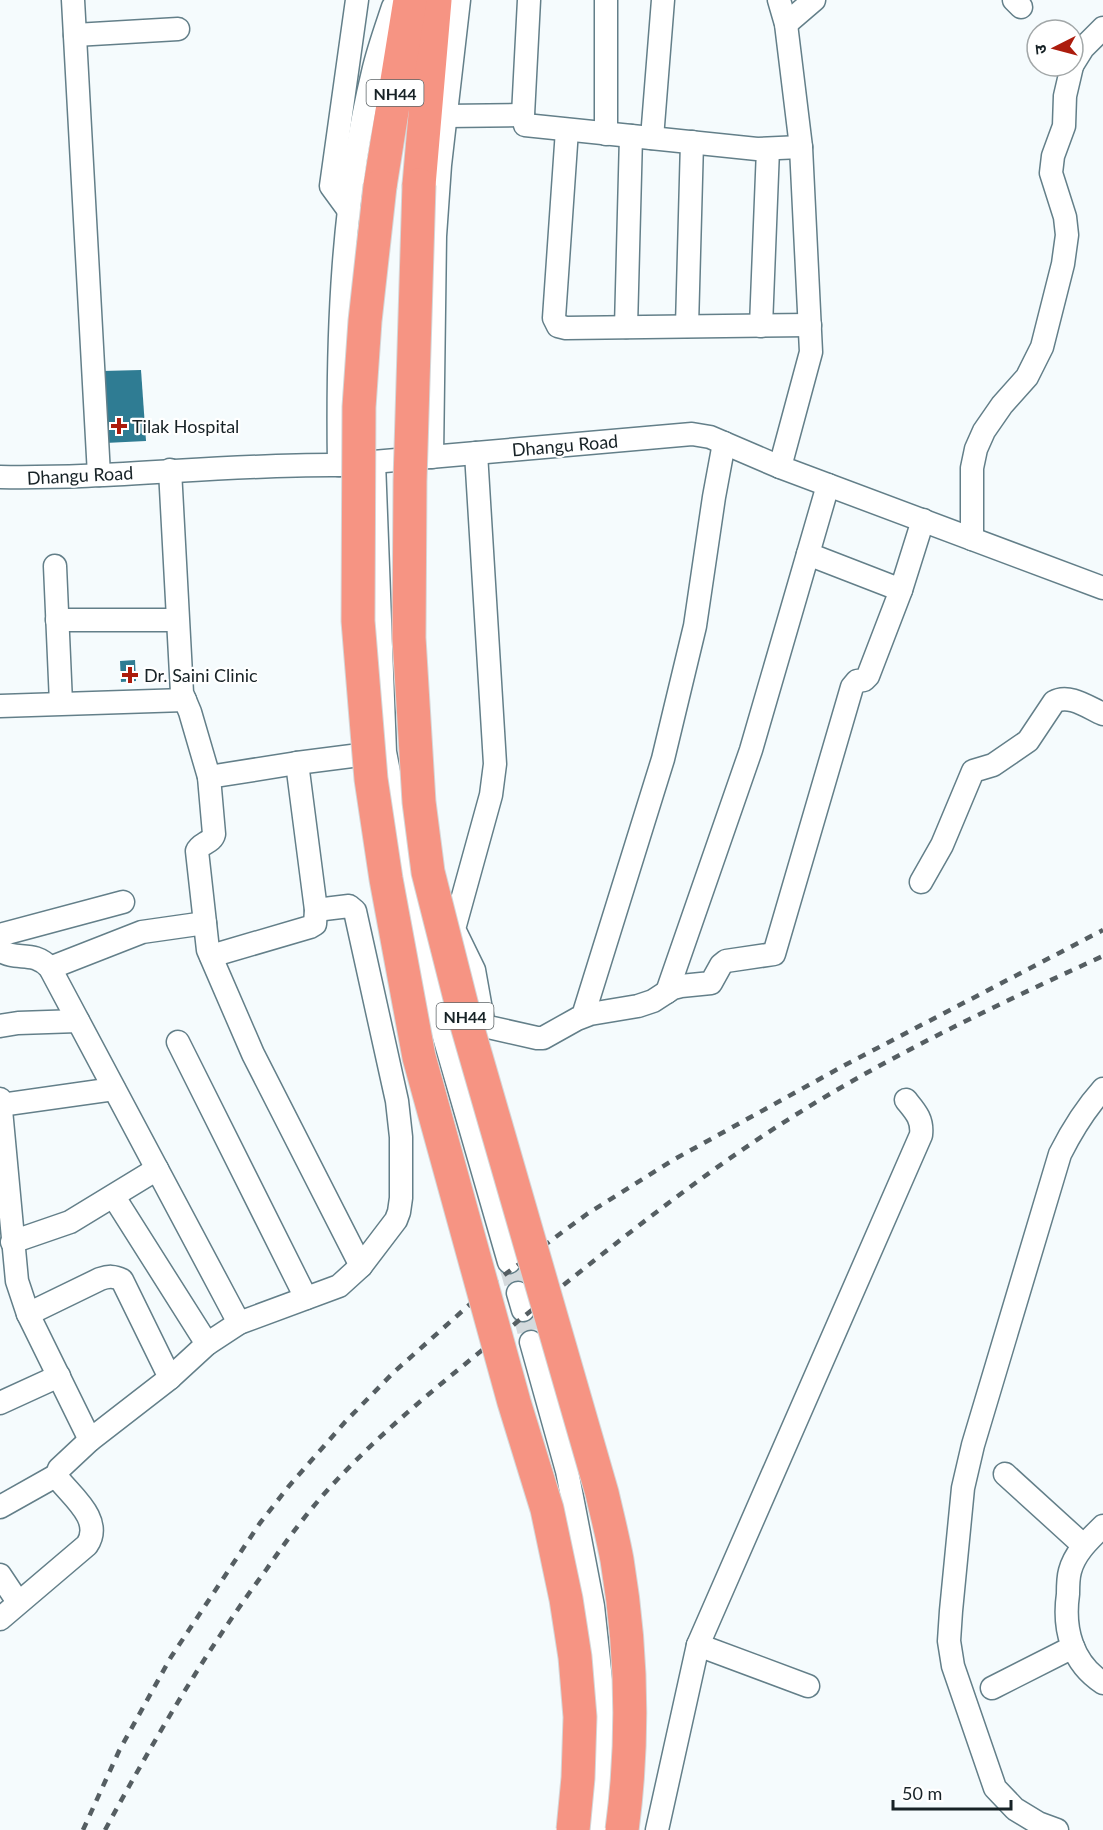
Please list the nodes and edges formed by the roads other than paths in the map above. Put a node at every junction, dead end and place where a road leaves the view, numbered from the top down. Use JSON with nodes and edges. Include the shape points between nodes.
{"nodes":[{"id":1,"x":73,"y":0,"type":"edge"},
{"id":2,"x":357,"y":0,"type":"edge"},
{"id":3,"x":435,"y":0,"type":"edge"},
{"id":4,"x":459,"y":0,"type":"edge"},
{"id":5,"x":529,"y":0,"type":"edge"},
{"id":6,"x":606,"y":0,"type":"edge"},
{"id":7,"x":663,"y":0,"type":"edge"},
{"id":8,"x":779,"y":0,"type":"edge"},
{"id":9,"x":814,"y":0,"type":"edge"},
{"id":10,"x":399,"y":2,"type":"edge"},
{"id":11,"x":786,"y":24,"type":"junction"},
{"id":12,"x":1103,"y":28,"type":"edge"},
{"id":13,"x":178,"y":29,"type":"dead end"},
{"id":14,"x":75,"y":35,"type":"junction"},
{"id":15,"x":1085,"y":46,"type":"edge"},
{"id":16,"x":1070,"y":78,"type":"edge"},
{"id":17,"x":523,"y":115,"type":"junction"},
{"id":18,"x":446,"y":116,"type":"junction"},
{"id":19,"x":567,"y":130,"type":"junction"},
{"id":20,"x":606,"y":134,"type":"junction"},
{"id":21,"x":641,"y":137,"type":"junction"},
{"id":22,"x":692,"y":142,"type":"junction"},
{"id":23,"x":801,"y":147,"type":"junction"},
{"id":24,"x":768,"y":149,"type":"junction"},
{"id":25,"x":350,"y":213,"type":"junction"},
{"id":26,"x":810,"y":325,"type":"junction"},
{"id":27,"x":687,"y":326,"type":"junction"},
{"id":28,"x":761,"y":326,"type":"junction"},
{"id":29,"x":626,"y":327,"type":"junction"},
{"id":30,"x":724,"y":443,"type":"junction"},
{"id":31,"x":476,"y":453,"type":"junction"},
{"id":32,"x":432,"y":457,"type":"junction"},
{"id":33,"x":374,"y":462,"type":"junction"},
{"id":34,"x":339,"y":465,"type":"junction"},
{"id":35,"x":780,"y":467,"type":"junction"},
{"id":36,"x":170,"y":470,"type":"junction"},
{"id":37,"x":99,"y":475,"type":"junction"},
{"id":38,"x":0,"y":477,"type":"edge"},
{"id":39,"x":828,"y":484,"type":"junction"},
{"id":40,"x":923,"y":520,"type":"junction"},
{"id":41,"x":972,"y":539,"type":"junction"},
{"id":42,"x":808,"y":554,"type":"junction"},
{"id":43,"x":55,"y":566,"type":"dead end"},
{"id":44,"x":1103,"y":588,"type":"edge"},
{"id":45,"x":901,"y":590,"type":"junction"},
{"id":46,"x":57,"y":620,"type":"junction"},
{"id":47,"x":177,"y":620,"type":"junction"},
{"id":48,"x":185,"y":699,"type":"junction"},
{"id":49,"x":61,"y":703,"type":"junction"},
{"id":50,"x":0,"y":706,"type":"edge"},
{"id":51,"x":1103,"y":714,"type":"edge"},
{"id":52,"x":385,"y":752,"type":"junction"},
{"id":53,"x":297,"y":763,"type":"junction"},
{"id":54,"x":209,"y":777,"type":"junction"},
{"id":55,"x":921,"y":882,"type":"dead end"},
{"id":56,"x":123,"y":902,"type":"dead end"},
{"id":57,"x":316,"y":910,"type":"junction"},
{"id":58,"x":205,"y":923,"type":"junction"},
{"id":59,"x":0,"y":935,"type":"edge"},
{"id":60,"x":0,"y":950,"type":"edge"},
{"id":61,"x":211,"y":956,"type":"junction"},
{"id":62,"x":50,"y":968,"type":"junction"},
{"id":63,"x":667,"y":992,"type":"junction"},
{"id":64,"x":583,"y":1016,"type":"junction"},
{"id":65,"x":78,"y":1021,"type":"junction"},
{"id":66,"x":0,"y":1026,"type":"edge"},
{"id":67,"x":178,"y":1042,"type":"dead end"},
{"id":68,"x":114,"y":1089,"type":"junction"},
{"id":69,"x":1103,"y":1089,"type":"edge"},
{"id":70,"x":0,"y":1099,"type":"edge"},
{"id":71,"x":906,"y":1100,"type":"dead end"},
{"id":72,"x":0,"y":1105,"type":"edge"},
{"id":73,"x":157,"y":1169,"type":"junction"},
{"id":74,"x":114,"y":1197,"type":"junction"},
{"id":75,"x":12,"y":1242,"type":"junction"},
{"id":76,"x":509,"y":1262,"type":"tunnel mouth"},
{"id":77,"x":362,"y":1266,"type":"junction"},
{"id":78,"x":306,"y":1298,"type":"junction"},
{"id":79,"x":28,"y":1314,"type":"junction"},
{"id":80,"x":239,"y":1323,"type":"junction"},
{"id":81,"x":531,"y":1342,"type":"tunnel mouth"},
{"id":82,"x":207,"y":1344,"type":"junction"},
{"id":83,"x":58,"y":1376,"type":"junction"},
{"id":84,"x":170,"y":1378,"type":"junction"},
{"id":85,"x":0,"y":1403,"type":"edge"},
{"id":86,"x":90,"y":1440,"type":"junction"},
{"id":87,"x":1005,"y":1474,"type":"dead end"},
{"id":88,"x":57,"y":1475,"type":"junction"},
{"id":89,"x":0,"y":1507,"type":"edge"},
{"id":90,"x":1103,"y":1526,"type":"edge"},
{"id":91,"x":1083,"y":1545,"type":"junction"},
{"id":92,"x":0,"y":1575,"type":"edge"},
{"id":93,"x":18,"y":1602,"type":"junction"},
{"id":94,"x":0,"y":1619,"type":"edge"},
{"id":95,"x":698,"y":1645,"type":"junction"},
{"id":96,"x":1072,"y":1647,"type":"junction"},
{"id":97,"x":1103,"y":1683,"type":"edge"},
{"id":98,"x":808,"y":1686,"type":"dead end"},
{"id":99,"x":992,"y":1688,"type":"dead end"},
{"id":100,"x":573,"y":1830,"type":"edge"},
{"id":101,"x":599,"y":1830,"type":"edge"},
{"id":102,"x":622,"y":1830,"type":"edge"},
{"id":103,"x":657,"y":1830,"type":"edge"},
{"id":104,"x":1057,"y":1830,"type":"edge"}],
"edges":[{"from":1,"to":14,"type":"street"},
{"from":2,"to":25,"type":"street","via":[[331,186]]},
{"from":3,"to":102,"type":"highway","number":"NH44","bridge":true,"via":[[419,185],[410,481],[409,638],[419,802],[429,872],[466,1022],[602,1493],[617,1558],[631,1678]]},
{"from":4,"to":18,"type":"street"},
{"from":5,"to":17,"type":"street"},
{"from":6,"to":20,"type":"street"},
{"from":7,"to":21,"type":"street"},
{"from":8,"to":11,"type":"street"},
{"from":9,"to":11,"type":"street"},
{"from":10,"to":25,"type":"street","via":[[373,69]]},
{"from":10,"to":100,"type":"highway","number":"NH44","bridge":true,"via":[[397,77],[380,186],[359,407],[358,621],[371,779],[419,1057],[547,1509],[566,1599],[580,1718]]},
{"from":11,"to":23,"type":"street"},
{"from":12,"to":15,"type":"street"},
{"from":13,"to":14,"type":"street"},
{"from":14,"to":37,"type":"street"},
{"from":16,"to":41,"type":"street","via":[[1064,126],[1051,173],[1065,217],[1063,264],[1042,347],[1027,377],[1002,405],[976,449],[972,468]]},
{"from":17,"to":18,"type":"street"},
{"from":17,"to":19,"type":"street","via":[[528,127]]},
{"from":18,"to":32,"type":"street","via":[[435,236]]},
{"from":19,"to":20,"type":"street"},
{"from":19,"to":29,"type":"street","via":[[555,322],[562,328]]},
{"from":20,"to":21,"type":"street"},
{"from":21,"to":22,"type":"street"},
{"from":21,"to":29,"type":"street"},
{"from":22,"to":24,"type":"street"},
{"from":22,"to":27,"type":"street"},
{"from":23,"to":24,"type":"street"},
{"from":23,"to":26,"type":"street"},
{"from":24,"to":28,"type":"street"},
{"from":25,"to":34,"type":"street","via":[[338,403]]},
{"from":26,"to":28,"type":"street"},
{"from":26,"to":35,"type":"street","via":[[811,352]]},
{"from":27,"to":28,"type":"street"},
{"from":27,"to":29,"type":"street"},
{"from":30,"to":31,"type":"street","name":"Dhangu Road","via":[[692,434]]},
{"from":30,"to":35,"type":"street","name":"Dhangu Road"},
{"from":30,"to":64,"type":"street","via":[[695,626],[666,748]]},
{"from":31,"to":32,"type":"street","name":"Dhangu Road"},
{"from":31,"to":64,"type":"street","via":[[495,764],[491,795],[454,929],[474,970],[484,1026],[540,1038]]},
{"from":32,"to":33,"type":"street","name":"Dhangu Road"},
{"from":33,"to":34,"type":"street","name":"Dhangu Road"},
{"from":33,"to":52,"type":"street"},
{"from":34,"to":36,"type":"street","name":"Dhangu Road"},
{"from":35,"to":39,"type":"street","name":"Dhangu Road"},
{"from":36,"to":37,"type":"street","name":"Dhangu Road"},
{"from":36,"to":47,"type":"street"},
{"from":37,"to":38,"type":"street","name":"Dhangu Road"},
{"from":39,"to":40,"type":"street","name":"Dhangu Road"},
{"from":39,"to":42,"type":"street"},
{"from":40,"to":41,"type":"street","name":"Dhangu Road"},
{"from":40,"to":45,"type":"street"},
{"from":41,"to":44,"type":"street","name":"Dhangu Road"},
{"from":42,"to":45,"type":"street"},
{"from":42,"to":63,"type":"street","via":[[751,750]]},
{"from":43,"to":46,"type":"street"},
{"from":45,"to":63,"type":"street","via":[[868,676],[852,687],[775,952],[732,959],[721,965],[711,983],[681,986]]},
{"from":46,"to":47,"type":"street"},
{"from":46,"to":49,"type":"street"},
{"from":47,"to":48,"type":"street"},
{"from":48,"to":49,"type":"street"},
{"from":48,"to":54,"type":"street"},
{"from":49,"to":50,"type":"street"},
{"from":51,"to":55,"type":"street","via":[[1067,698],[1059,699],[1028,741],[993,765],[973,771]]},
{"from":52,"to":53,"type":"street"},
{"from":52,"to":76,"type":"street","via":[[436,1009]]},
{"from":53,"to":54,"type":"street"},
{"from":53,"to":57,"type":"street"},
{"from":54,"to":58,"type":"street","via":[[214,836],[197,851]]},
{"from":56,"to":59,"type":"street"},
{"from":57,"to":61,"type":"street","via":[[315,924],[310,927]]},
{"from":57,"to":77,"type":"street","via":[[349,906],[355,911],[400,1123],[399,1212]]},
{"from":58,"to":61,"type":"street"},
{"from":58,"to":62,"type":"street","via":[[142,932]]},
{"from":60,"to":62,"type":"street","via":[[38,958]]},
{"from":61,"to":77,"type":"street","via":[[253,1054]]},
{"from":62,"to":65,"type":"street"},
{"from":63,"to":64,"type":"street","via":[[639,1006]]},
{"from":65,"to":66,"type":"street"},
{"from":65,"to":68,"type":"street"},
{"from":67,"to":78,"type":"street"},
{"from":68,"to":72,"type":"street"},
{"from":68,"to":73,"type":"street"},
{"from":69,"to":104,"type":"street","via":[[1090,1103],[1060,1154],[973,1445],[963,1488],[949,1641],[953,1666],[995,1788],[1015,1809]]},
{"from":70,"to":72,"type":"street"},
{"from":71,"to":95,"type":"street","via":[[922,1124],[921,1135]]},
{"from":72,"to":75,"type":"street"},
{"from":73,"to":74,"type":"street"},
{"from":73,"to":80,"type":"street"},
{"from":74,"to":75,"type":"street","via":[[70,1222]]},
{"from":74,"to":82,"type":"street"},
{"from":75,"to":79,"type":"street","via":[[17,1281]]},
{"from":77,"to":78,"type":"street","via":[[339,1286]]},
{"from":78,"to":80,"type":"street"},
{"from":79,"to":83,"type":"street"},
{"from":79,"to":84,"type":"street","via":[[100,1279],[118,1278]]},
{"from":80,"to":82,"type":"street"},
{"from":81,"to":101,"type":"street","via":[[567,1471],[593,1605],[606,1774]]},
{"from":82,"to":84,"type":"street"},
{"from":83,"to":85,"type":"street"},
{"from":83,"to":86,"type":"street"},
{"from":84,"to":86,"type":"street"},
{"from":86,"to":88,"type":"street"},
{"from":87,"to":91,"type":"street"},
{"from":88,"to":89,"type":"street"},
{"from":88,"to":93,"type":"street","via":[[88,1515],[93,1532],[87,1545]]},
{"from":90,"to":91,"type":"street"},
{"from":91,"to":96,"type":"street","via":[[1070,1570],[1065,1612]]},
{"from":92,"to":93,"type":"street"},
{"from":93,"to":94,"type":"street"},
{"from":95,"to":98,"type":"street"},
{"from":95,"to":103,"type":"street"},
{"from":96,"to":97,"type":"street","via":[[1083,1665]]},
{"from":96,"to":99,"type":"street"}]}
